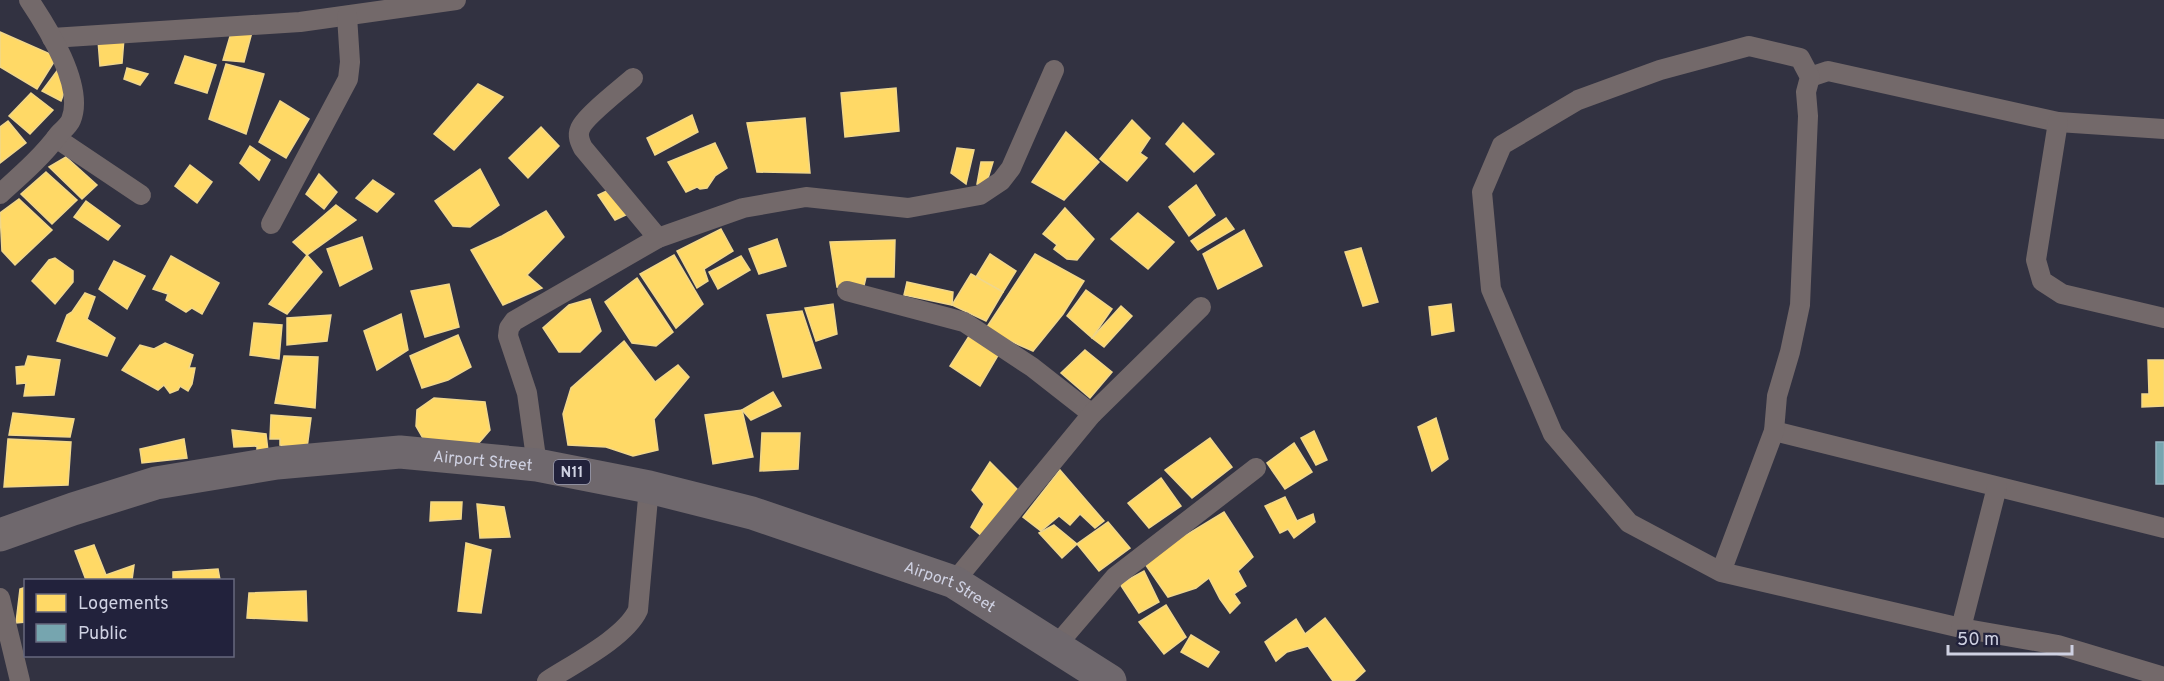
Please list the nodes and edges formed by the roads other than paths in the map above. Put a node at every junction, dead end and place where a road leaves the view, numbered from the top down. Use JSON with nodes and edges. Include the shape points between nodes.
{"nodes":[{"id":1,"x":29,"y":0,"type":"edge"},
{"id":2,"x":456,"y":0,"type":"edge"},
{"id":3,"x":390,"y":5,"type":"edge"},
{"id":4,"x":347,"y":16,"type":"junction"},
{"id":5,"x":52,"y":38,"type":"junction"},
{"id":6,"x":1054,"y":70,"type":"dead end"},
{"id":7,"x":1810,"y":77,"type":"junction"},
{"id":8,"x":633,"y":78,"type":"dead end"},
{"id":9,"x":2058,"y":122,"type":"junction"},
{"id":10,"x":2164,"y":129,"type":"edge"},
{"id":11,"x":56,"y":138,"type":"junction"},
{"id":12,"x":0,"y":194,"type":"edge"},
{"id":13,"x":141,"y":195,"type":"dead end"},
{"id":14,"x":271,"y":224,"type":"dead end"},
{"id":15,"x":658,"y":238,"type":"junction"},
{"id":16,"x":847,"y":291,"type":"dead end"},
{"id":17,"x":1201,"y":307,"type":"dead end"},
{"id":18,"x":2164,"y":318,"type":"edge"},
{"id":19,"x":1092,"y":414,"type":"junction"},
{"id":20,"x":1774,"y":431,"type":"junction"},
{"id":21,"x":537,"y":465,"type":"junction"},
{"id":22,"x":1256,"y":468,"type":"dead end"},
{"id":23,"x":649,"y":487,"type":"junction"},
{"id":24,"x":1997,"y":487,"type":"junction"},
{"id":25,"x":2164,"y":528,"type":"edge"},
{"id":26,"x":0,"y":535,"type":"edge"},
{"id":27,"x":1721,"y":572,"type":"junction"},
{"id":28,"x":954,"y":582,"type":"junction"},
{"id":29,"x":0,"y":598,"type":"edge"},
{"id":30,"x":1961,"y":628,"type":"junction"},
{"id":31,"x":1056,"y":646,"type":"junction"},
{"id":32,"x":2164,"y":677,"type":"edge"},
{"id":33,"x":21,"y":681,"type":"edge"},
{"id":34,"x":547,"y":681,"type":"edge"},
{"id":35,"x":1110,"y":681,"type":"edge"}],
"edges":[{"from":1,"to":5,"type":"street"},
{"from":2,"to":3,"type":"street"},
{"from":3,"to":4,"type":"street"},
{"from":4,"to":5,"type":"street"},
{"from":4,"to":14,"type":"street","via":[[348,79]]},
{"from":5,"to":11,"type":"street","via":[[75,100],[71,120]]},
{"from":6,"to":15,"type":"street","via":[[1011,168],[1001,181],[980,195],[908,208],[806,197],[743,208]]},
{"from":7,"to":9,"type":"street","via":[[1828,71]]},
{"from":7,"to":20,"type":"street","via":[[1806,92],[1800,305],[1777,396]]},
{"from":7,"to":27,"type":"street","via":[[1800,58],[1749,46],[1660,70],[1578,100],[1502,145],[1482,192],[1491,289],[1553,434],[1629,523]]},
{"from":8,"to":15,"type":"street","via":[[580,128],[579,139]]},
{"from":9,"to":10,"type":"street"},
{"from":9,"to":18,"type":"street","via":[[2036,260],[2042,281],[2062,294]]},
{"from":11,"to":12,"type":"street","via":[[43,156]]},
{"from":11,"to":13,"type":"street"},
{"from":15,"to":21,"type":"street","via":[[514,321],[509,328],[508,336],[527,393]]},
{"from":16,"to":19,"type":"street","via":[[964,322],[1032,367]]},
{"from":17,"to":19,"type":"street"},
{"from":19,"to":28,"type":"street"},
{"from":20,"to":24,"type":"street"},
{"from":20,"to":27,"type":"street"},
{"from":21,"to":23,"type":"highway","name":"Airport Street","number":"N11"},
{"from":21,"to":26,"type":"highway","name":"Airport Street","number":"N11","via":[[400,453],[277,463],[156,483]]},
{"from":22,"to":31,"type":"street","via":[[1115,577]]},
{"from":23,"to":28,"type":"highway","name":"Airport Street","number":"N11","via":[[752,513]]},
{"from":23,"to":34,"type":"street","via":[[638,610],[633,620],[599,648]]},
{"from":24,"to":25,"type":"street"},
{"from":24,"to":30,"type":"street"},
{"from":27,"to":30,"type":"street"},
{"from":28,"to":31,"type":"highway","name":"Airport Street","number":"N11"},
{"from":29,"to":33,"type":"street"},
{"from":30,"to":32,"type":"street","via":[[2058,645]]},
{"from":31,"to":35,"type":"highway","name":"Airport Street","number":"N11"}]}
